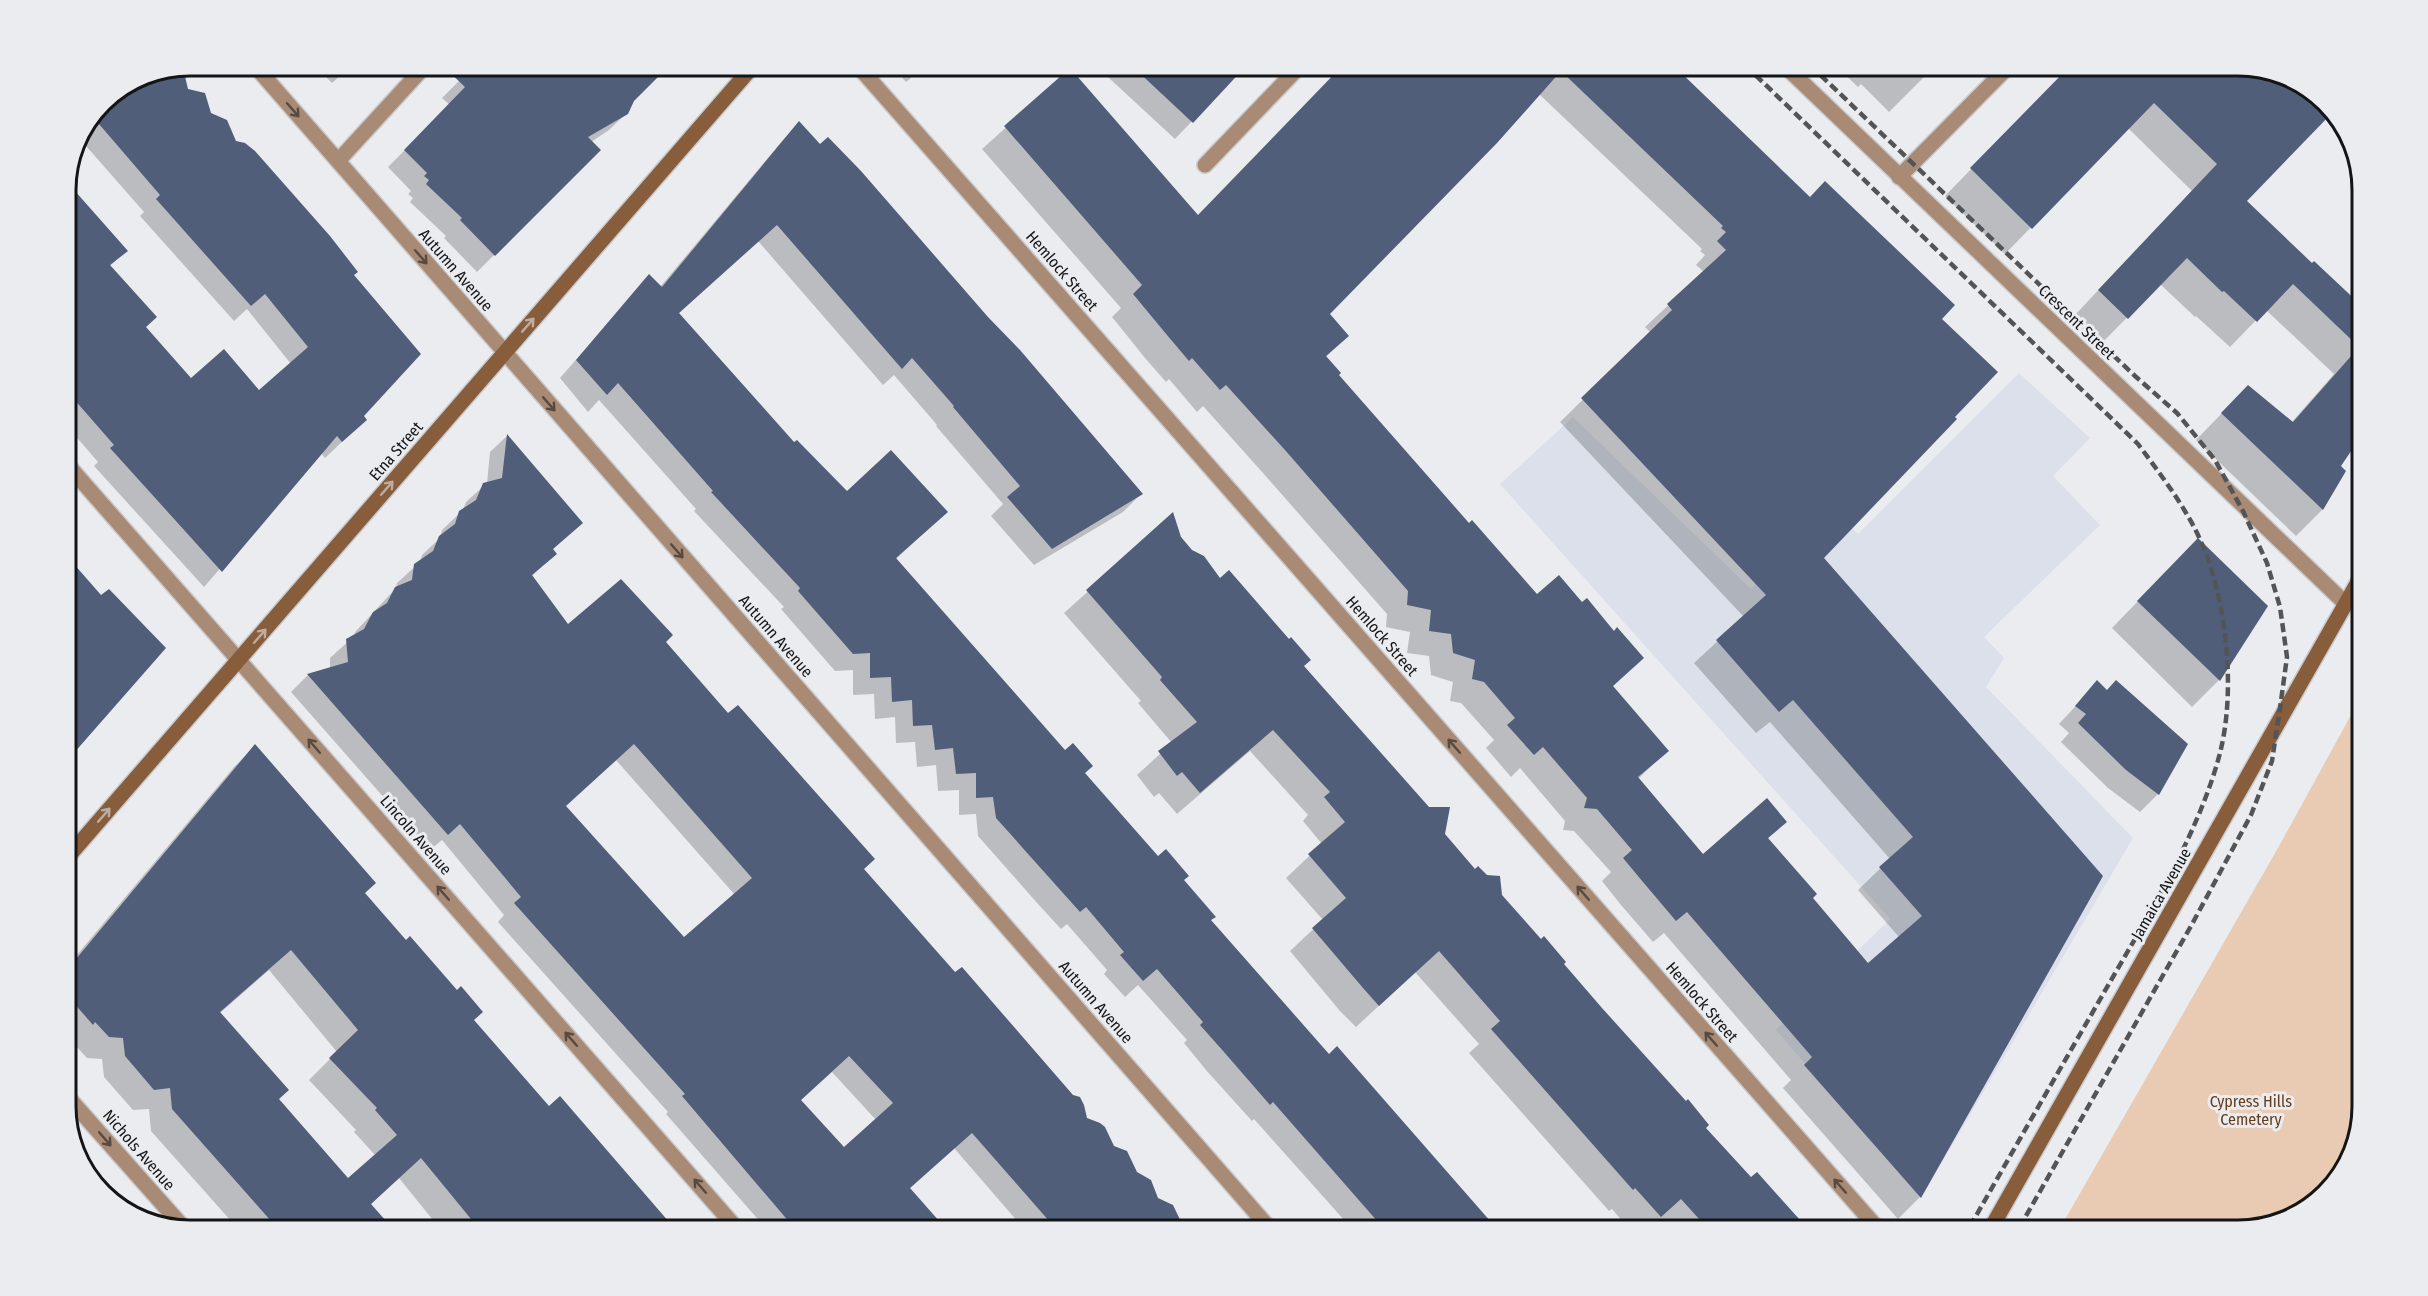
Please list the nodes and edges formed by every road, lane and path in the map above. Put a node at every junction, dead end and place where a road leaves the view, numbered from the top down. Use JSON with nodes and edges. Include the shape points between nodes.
{"nodes":[{"id":1,"x":264,"y":76,"type":"edge"},
{"id":2,"x":415,"y":76,"type":"edge"},
{"id":3,"x":744,"y":76,"type":"edge"},
{"id":4,"x":867,"y":76,"type":"edge"},
{"id":5,"x":1290,"y":76,"type":"edge"},
{"id":6,"x":1795,"y":76,"type":"edge"},
{"id":7,"x":1999,"y":76,"type":"edge"},
{"id":8,"x":338,"y":161,"type":"junction"},
{"id":9,"x":1205,"y":165,"type":"dead end"},
{"id":10,"x":1899,"y":177,"type":"junction"},
{"id":11,"x":504,"y":353,"type":"junction"},
{"id":12,"x":77,"y":476,"type":"edge"},
{"id":13,"x":2351,"y":594,"type":"edge"},
{"id":14,"x":2346,"y":604,"type":"junction"},
{"id":15,"x":239,"y":660,"type":"junction"},
{"id":16,"x":77,"y":846,"type":"edge"},
{"id":17,"x":77,"y":1107,"type":"edge"},
{"id":18,"x":176,"y":1219,"type":"edge"},
{"id":19,"x":729,"y":1220,"type":"edge"},
{"id":20,"x":1262,"y":1220,"type":"edge"},
{"id":21,"x":1870,"y":1220,"type":"edge"},
{"id":22,"x":1996,"y":1220,"type":"edge"}],
"edges":[{"from":1,"to":8,"type":"street","name":"Autumn Avenue","one_way":true},
{"from":2,"to":8,"type":"street"},
{"from":11,"to":3,"type":"main road","name":"Etna Street","one_way":true},
{"from":21,"to":4,"type":"street","name":"Hemlock Street","one_way":true},
{"from":5,"to":9,"type":"street"},
{"from":6,"to":10,"type":"street","name":"Crescent Street"},
{"from":7,"to":10,"type":"street"},
{"from":8,"to":11,"type":"street","name":"Autumn Avenue","one_way":true},
{"from":10,"to":14,"type":"street","name":"Crescent Street"},
{"from":15,"to":11,"type":"main road","name":"Etna Street","one_way":true},
{"from":11,"to":20,"type":"street","name":"Autumn Avenue","one_way":true},
{"from":12,"to":15,"type":"street","name":"Lincoln Avenue"},
{"from":13,"to":14,"type":"main road","name":"Jamaica Avenue"},
{"from":14,"to":22,"type":"main road","name":"Jamaica Avenue"},
{"from":16,"to":15,"type":"main road","name":"Etna Street","one_way":true},
{"from":19,"to":15,"type":"street","name":"Lincoln Avenue","one_way":true},
{"from":17,"to":18,"type":"street","name":"Nichols Avenue","one_way":true}]}
